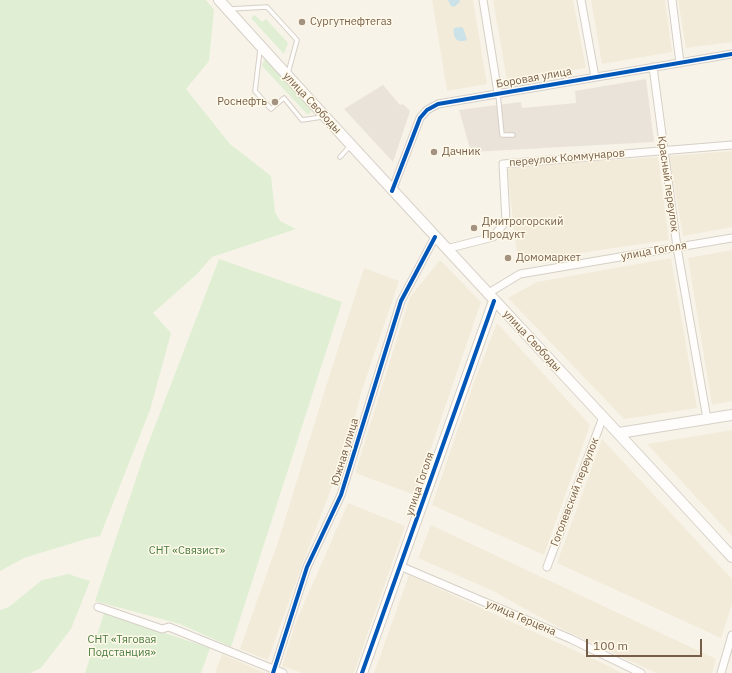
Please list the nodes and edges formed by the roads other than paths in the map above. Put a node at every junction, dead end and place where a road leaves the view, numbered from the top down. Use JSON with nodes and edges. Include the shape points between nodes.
{"nodes":[{"id":1,"x":219,"y":0,"type":"edge"},
{"id":2,"x":483,"y":0,"type":"edge"},
{"id":3,"x":582,"y":0,"type":"edge"},
{"id":4,"x":672,"y":0,"type":"edge"},
{"id":5,"x":227,"y":9,"type":"junction"},
{"id":6,"x":261,"y":47,"type":"junction"},
{"id":7,"x":732,"y":54,"type":"edge"},
{"id":8,"x":680,"y":63,"type":"junction"},
{"id":9,"x":653,"y":68,"type":"junction"},
{"id":10,"x":287,"y":76,"type":"junction"},
{"id":11,"x":595,"y":77,"type":"junction"},
{"id":12,"x":498,"y":93,"type":"junction"},
{"id":13,"x":325,"y":117,"type":"junction"},
{"id":14,"x":513,"y":135,"type":"dead end"},
{"id":15,"x":351,"y":145,"type":"junction"},
{"id":16,"x":732,"y":145,"type":"edge"},
{"id":17,"x":663,"y":150,"type":"junction"},
{"id":18,"x":340,"y":157,"type":"dead end"},
{"id":19,"x":392,"y":191,"type":"junction"},
{"id":20,"x":435,"y":237,"type":"junction"},
{"id":21,"x":732,"y":238,"type":"edge"},
{"id":22,"x":677,"y":247,"type":"junction"},
{"id":23,"x":446,"y":249,"type":"junction"},
{"id":24,"x":491,"y":297,"type":"junction"},
{"id":25,"x":732,"y":415,"type":"edge"},
{"id":26,"x":603,"y":417,"type":"junction"},
{"id":27,"x":707,"y":419,"type":"junction"},
{"id":28,"x":619,"y":433,"type":"junction"},
{"id":29,"x":732,"y":557,"type":"edge"},
{"id":30,"x":400,"y":566,"type":"junction"},
{"id":31,"x":547,"y":567,"type":"dead end"},
{"id":32,"x":98,"y":607,"type":"dead end"},
{"id":33,"x":732,"y":634,"type":"edge"},
{"id":34,"x":274,"y":671,"type":"edge"},
{"id":35,"x":283,"y":673,"type":"edge"},
{"id":36,"x":362,"y":673,"type":"edge"},
{"id":37,"x":641,"y":673,"type":"edge"},
{"id":38,"x":721,"y":673,"type":"edge"}],
"edges":[{"from":1,"to":5,"type":"main road","name":"улица Свободы"},
{"from":2,"to":12,"type":"street"},
{"from":3,"to":11,"type":"street"},
{"from":4,"to":8,"type":"street"},
{"from":5,"to":6,"type":"main road","name":"улица Свободы"},
{"from":5,"to":10,"type":"lane","via":[[267,7],[297,40]]},
{"from":6,"to":10,"type":"main road","name":"улица Свободы"},
{"from":6,"to":13,"type":"lane","via":[[255,91],[271,109],[284,98],[302,120]]},
{"from":7,"to":8,"type":"street","name":"Боровая улица"},
{"from":8,"to":9,"type":"street","name":"Боровая улица"},
{"from":9,"to":11,"type":"street","name":"Боровая улица"},
{"from":9,"to":17,"type":"street","name":"Красный переулок"},
{"from":10,"to":13,"type":"main road","name":"улица Свободы"},
{"from":11,"to":12,"type":"street","name":"Боровая улица"},
{"from":12,"to":14,"type":"lane","via":[[502,135]]},
{"from":12,"to":19,"type":"street","name":"Боровая улица","via":[[438,104],[427,110],[420,118]]},
{"from":13,"to":15,"type":"main road","name":"улица Свободы"},
{"from":15,"to":18,"type":"lane"},
{"from":15,"to":19,"type":"main road","name":"улица Свободы"},
{"from":16,"to":17,"type":"street","name":"переулок Коммунаров"},
{"from":17,"to":22,"type":"street","name":"Красный переулок"},
{"from":17,"to":23,"type":"street","name":"переулок Коммунаров","via":[[503,164],[506,221],[493,237]]},
{"from":19,"to":20,"type":"main road","name":"улица Свободы"},
{"from":20,"to":23,"type":"main road","name":"улица Свободы"},
{"from":20,"to":34,"type":"street","name":"Южная улица","via":[[401,301],[342,495],[307,567]]},
{"from":21,"to":22,"type":"street","name":"улица Гоголя"},
{"from":22,"to":24,"type":"street","name":"улица Гоголя","via":[[520,274]]},
{"from":22,"to":27,"type":"street","name":"Красный переулок"},
{"from":23,"to":24,"type":"main road","name":"улица Свободы"},
{"from":24,"to":26,"type":"main road","name":"улица Свободы"},
{"from":24,"to":30,"type":"main road","name":"улица Гоголя"},
{"from":25,"to":27,"type":"main road"},
{"from":26,"to":28,"type":"main road","name":"улица Свободы"},
{"from":26,"to":31,"type":"street","name":"Гоголевский переулок"},
{"from":27,"to":28,"type":"main road"},
{"from":28,"to":29,"type":"main road","name":"улица Свободы"},
{"from":30,"to":36,"type":"main road","name":"улица Гоголя"},
{"from":30,"to":37,"type":"street","name":"улица Герцена","via":[[571,639]]},
{"from":32,"to":34,"type":"street","via":[[162,629],[169,627]]},
{"from":33,"to":38,"type":"street"},
{"from":34,"to":35,"type":"street"}]}
